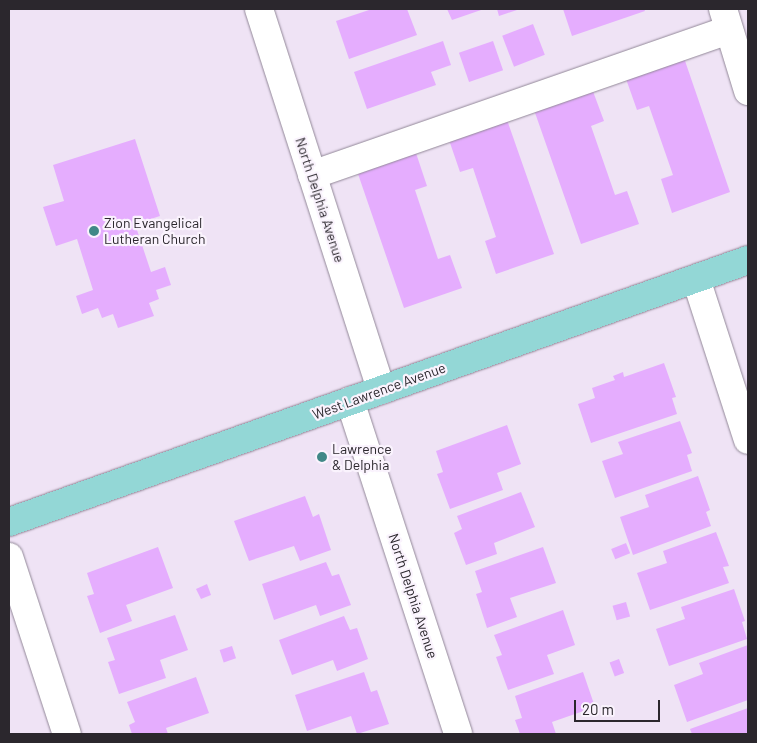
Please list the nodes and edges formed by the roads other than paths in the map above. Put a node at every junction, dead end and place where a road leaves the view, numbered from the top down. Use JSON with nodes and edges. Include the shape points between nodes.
{"nodes":[{"id":1,"x":259,"y":9,"type":"edge"},
{"id":2,"x":726,"y":20,"type":"edge"},
{"id":3,"x":748,"y":91,"type":"edge"},
{"id":4,"x":312,"y":175,"type":"junction"},
{"id":5,"x":748,"y":260,"type":"edge"},
{"id":6,"x":696,"y":279,"type":"junction"},
{"id":7,"x":381,"y":390,"type":"junction"},
{"id":8,"x":350,"y":402,"type":"junction"},
{"id":9,"x":748,"y":440,"type":"edge"},
{"id":10,"x":9,"y":522,"type":"edge"},
{"id":11,"x":9,"y":557,"type":"edge"},
{"id":12,"x":67,"y":734,"type":"edge"},
{"id":13,"x":458,"y":734,"type":"edge"}],
"edges":[{"from":1,"to":4,"type":"street","name":"North Delphia Avenue"},
{"from":2,"to":3,"type":"street"},
{"from":2,"to":4,"type":"street"},
{"from":4,"to":7,"type":"street","name":"North Delphia Avenue"},
{"from":5,"to":6,"type":"main road","name":"West Lawrence Avenue"},
{"from":6,"to":7,"type":"main road","name":"West Lawrence Avenue"},
{"from":6,"to":9,"type":"street"},
{"from":7,"to":8,"type":"main road","name":"West Lawrence Avenue"},
{"from":8,"to":10,"type":"main road","name":"West Lawrence Avenue"},
{"from":8,"to":13,"type":"street","name":"North Delphia Avenue"},
{"from":11,"to":12,"type":"street"}]}
